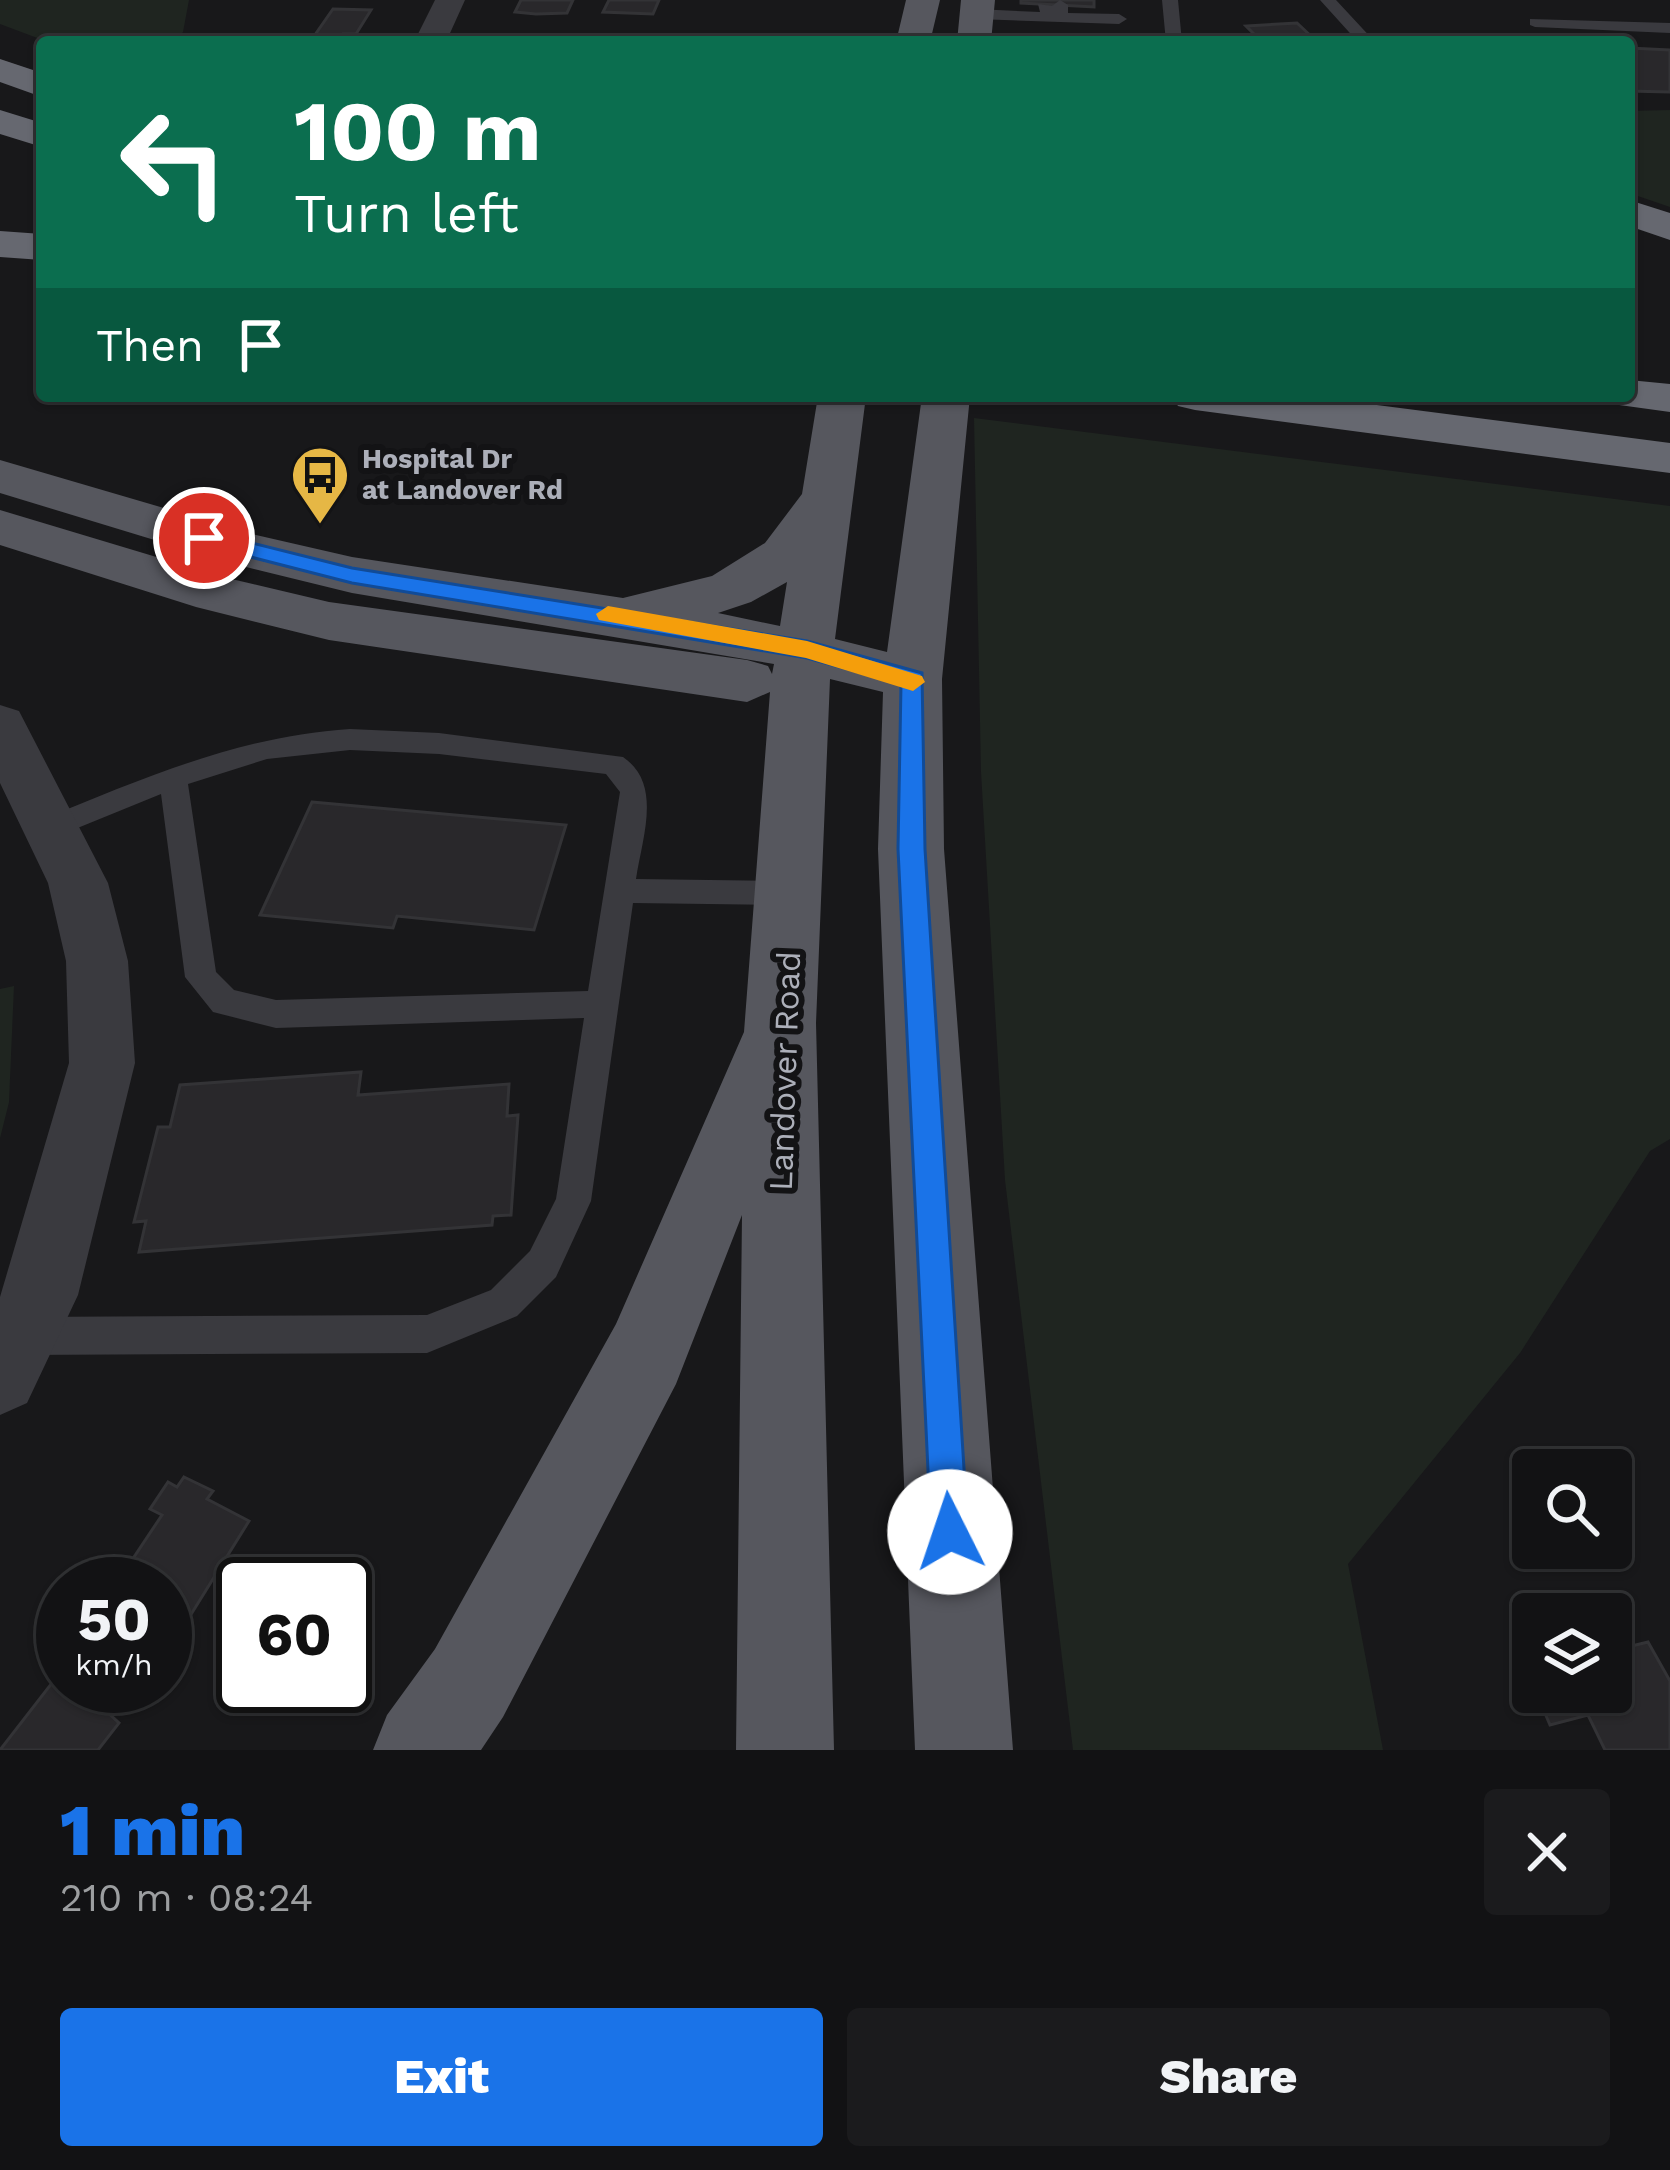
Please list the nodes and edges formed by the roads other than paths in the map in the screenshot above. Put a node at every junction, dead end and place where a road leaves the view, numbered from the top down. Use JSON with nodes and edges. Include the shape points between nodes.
{"nodes":[{"id":1,"x":450,"y":0,"type":"edge"},
{"id":2,"x":923,"y":0,"type":"edge"},
{"id":3,"x":1170,"y":0,"type":"edge"},
{"id":4,"x":1328,"y":0,"type":"edge"},
{"id":5,"x":1525,"y":0,"type":"edge"},
{"id":6,"x":1081,"y":6,"type":"dead end"},
{"id":7,"x":1060,"y":11,"type":"junction"},
{"id":8,"x":976,"y":19,"type":"edge"},
{"id":9,"x":1119,"y":19,"type":"dead end"},
{"id":10,"x":1535,"y":22,"type":"junction"},
{"id":11,"x":1670,"y":28,"type":"edge"},
{"id":12,"x":433,"y":36,"type":"edge"},
{"id":13,"x":914,"y":36,"type":"edge"},
{"id":14,"x":1173,"y":36,"type":"edge"},
{"id":15,"x":1361,"y":36,"type":"edge"},
{"id":16,"x":1541,"y":36,"type":"edge"},
{"id":17,"x":0,"y":70,"type":"edge"},
{"id":18,"x":36,"y":84,"type":"edge"},
{"id":19,"x":0,"y":121,"type":"edge"},
{"id":20,"x":36,"y":134,"type":"edge"},
{"id":21,"x":1635,"y":214,"type":"edge"},
{"id":22,"x":1670,"y":226,"type":"edge"},
{"id":23,"x":1635,"y":395,"type":"edge"},
{"id":24,"x":1670,"y":398,"type":"edge"},
{"id":25,"x":841,"y":402,"type":"edge"},
{"id":26,"x":945,"y":402,"type":"edge"},
{"id":27,"x":1241,"y":402,"type":"edge"},
{"id":28,"x":1670,"y":458,"type":"edge"},
{"id":29,"x":0,"y":476,"type":"edge"},
{"id":30,"x":824,"y":500,"type":"junction"},
{"id":31,"x":0,"y":527,"type":"edge"},
{"id":32,"x":611,"y":615,"type":"junction"},
{"id":33,"x":804,"y":667,"type":"junction"},
{"id":34,"x":913,"y":679,"type":"junction"},
{"id":35,"x":0,"y":725,"type":"edge"},
{"id":36,"x":173,"y":778,"type":"junction"},
{"id":37,"x":52,"y":827,"type":"junction"},
{"id":38,"x":619,"y":891,"type":"junction"},
{"id":39,"x":790,"y":893,"type":"junction"},
{"id":40,"x":602,"y":1004,"type":"junction"},
{"id":41,"x":781,"y":1023,"type":"junction"},
{"id":42,"x":10,"y":1356,"type":"edge"},
{"id":43,"x":422,"y":1750,"type":"edge"},
{"id":44,"x":785,"y":1750,"type":"edge"},
{"id":45,"x":964,"y":1750,"type":"edge"}],
"edges":[{"from":1,"to":12,"type":"street"},
{"from":2,"to":13,"type":"main road"},
{"from":3,"to":14,"type":"lane"},
{"from":4,"to":15,"type":"lane"},
{"from":5,"to":10,"type":"lane"},
{"from":6,"to":7,"type":"lane"},
{"from":7,"to":8,"type":"lane"},
{"from":7,"to":9,"type":"lane"},
{"from":10,"to":11,"type":"lane"},
{"from":10,"to":16,"type":"lane"},
{"from":17,"to":18,"type":"highway"},
{"from":19,"to":20,"type":"highway"},
{"from":21,"to":22,"type":"highway"},
{"from":23,"to":24,"type":"highway"},
{"from":25,"to":30,"type":"main road","name":"Landover Road"},
{"from":26,"to":34,"type":"main road"},
{"from":27,"to":28,"type":"highway"},
{"from":29,"to":32,"type":"main road","via":[[352,575]]},
{"from":30,"to":32,"type":"main road","via":[[780,561],[754,577],[716,596]]},
{"from":30,"to":33,"type":"main road","name":"Landover Road"},
{"from":31,"to":33,"type":"main road","via":[[329,621],[461,643]]},
{"from":32,"to":33,"type":"main road"},
{"from":33,"to":34,"type":"main road"},
{"from":33,"to":39,"type":"main road","name":"Landover Road"},
{"from":34,"to":45,"type":"main road","via":[[911,849]]},
{"from":35,"to":37,"type":"street"},
{"from":36,"to":37,"type":"lane"},
{"from":36,"to":38,"type":"lane","via":[[271,748],[376,740],[613,764],[634,792]]},
{"from":36,"to":40,"type":"lane","via":[[201,977],[224,1002],[276,1014]]},
{"from":37,"to":42,"type":"street","via":[[78,883],[97,961],[102,1063],[47,1276]]},
{"from":38,"to":39,"type":"lane"},
{"from":38,"to":40,"type":"lane"},
{"from":39,"to":41,"type":"main road","name":"Landover Road"},
{"from":40,"to":42,"type":"lane","via":[[573,1201],[543,1264],[504,1304],[427,1334]]},
{"from":41,"to":43,"type":"main road","via":[[646,1354],[469,1683]]},
{"from":41,"to":44,"type":"main road","name":"Landover Road"}]}
